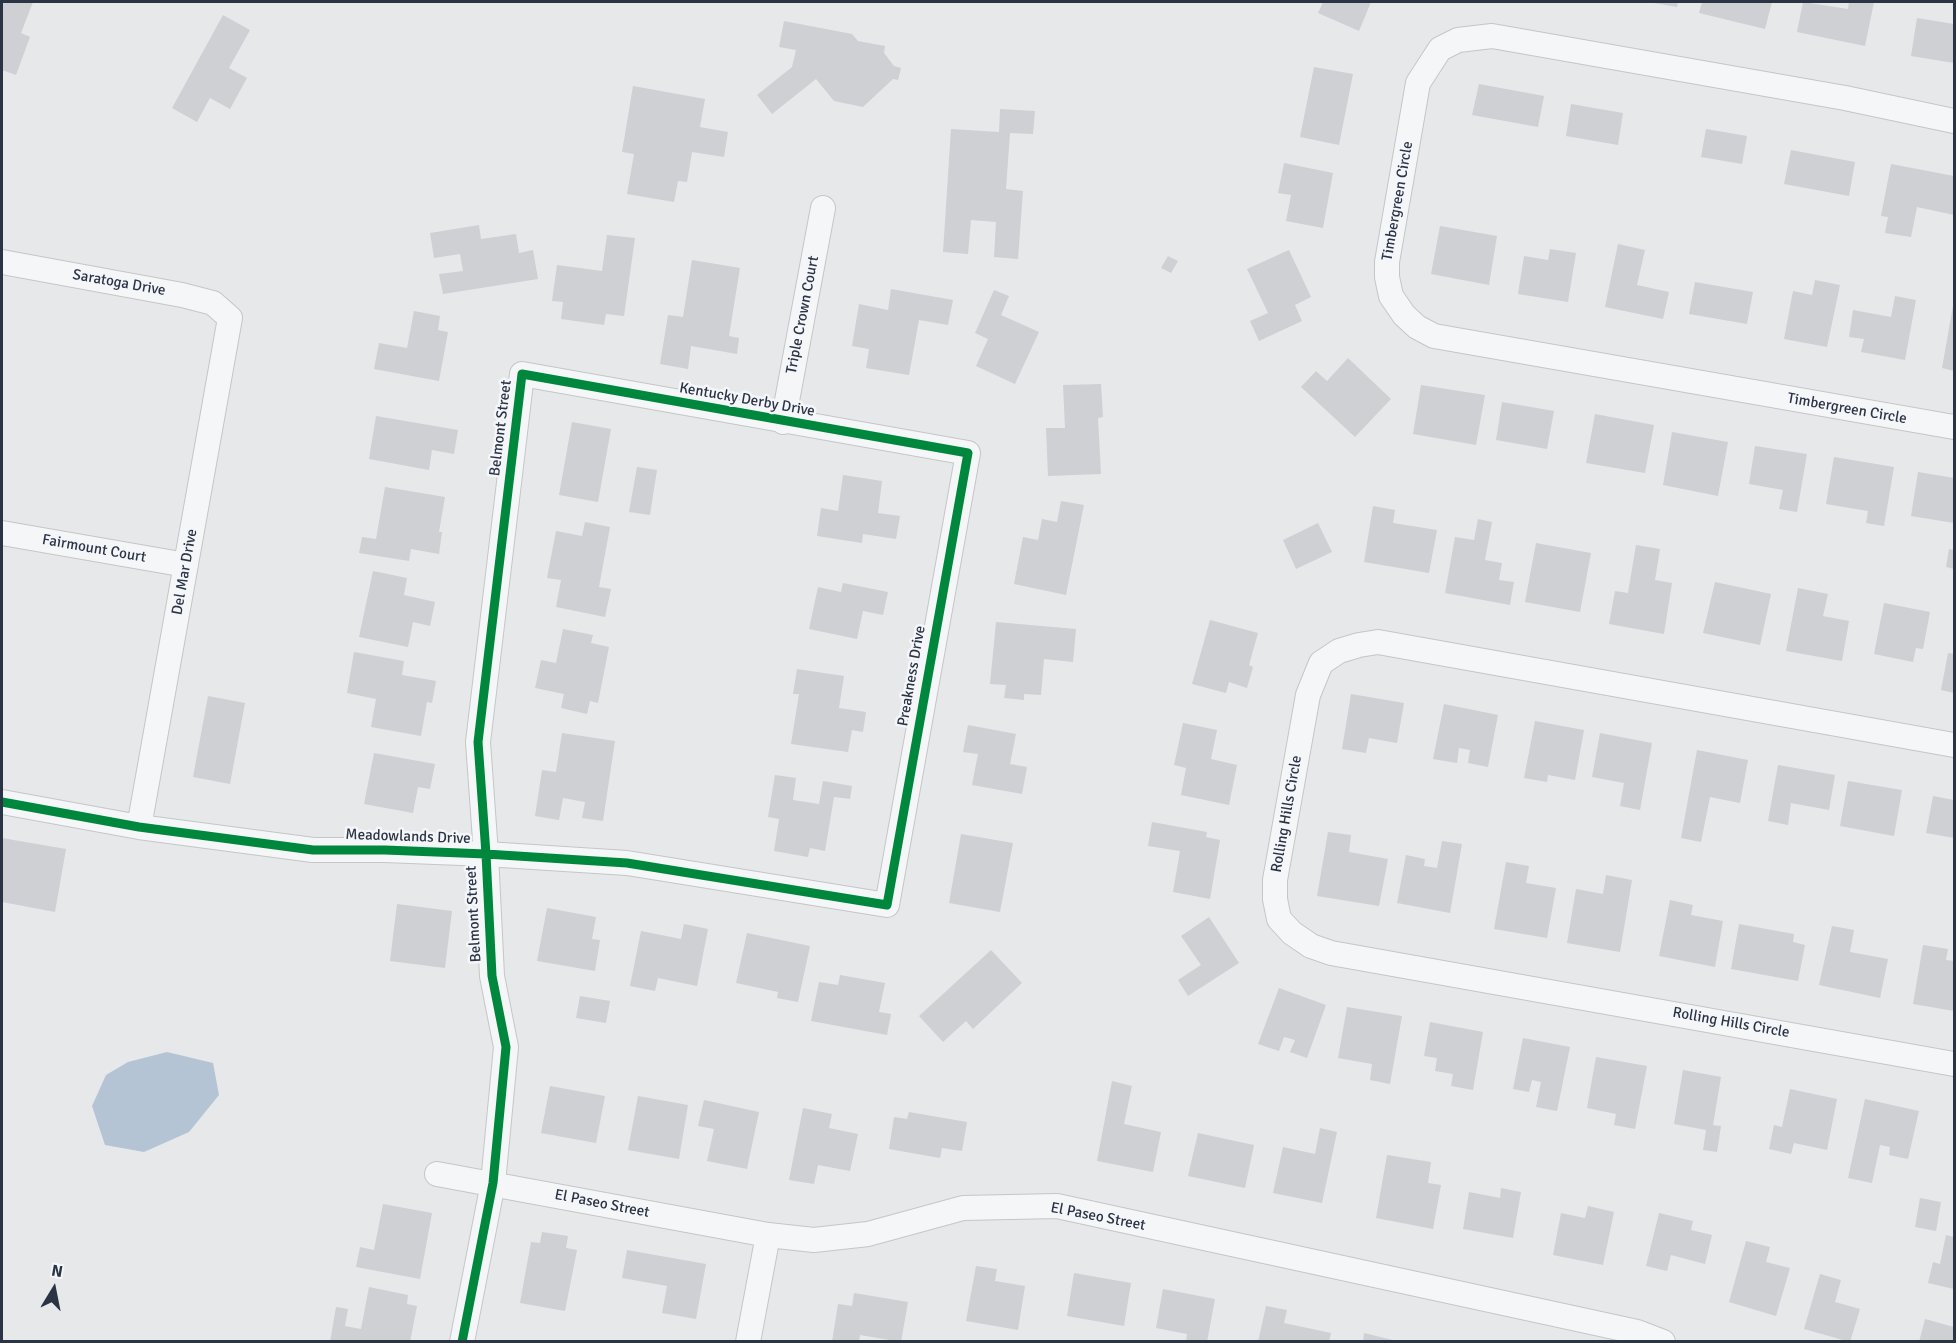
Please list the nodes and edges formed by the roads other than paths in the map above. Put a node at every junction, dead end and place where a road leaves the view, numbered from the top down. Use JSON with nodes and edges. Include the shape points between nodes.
{"nodes":[{"id":1,"x":1954,"y":121,"type":"edge"},
{"id":2,"x":823,"y":208,"type":"dead end"},
{"id":3,"x":2,"y":262,"type":"edge"},
{"id":4,"x":230,"y":318,"type":"joint"},
{"id":5,"x":522,"y":374,"type":"joint"},
{"id":6,"x":783,"y":422,"type":"junction"},
{"id":7,"x":1954,"y":428,"type":"edge"},
{"id":8,"x":968,"y":453,"type":"joint"},
{"id":9,"x":2,"y":533,"type":"edge"},
{"id":10,"x":186,"y":565,"type":"junction"},
{"id":11,"x":1954,"y":745,"type":"edge"},
{"id":12,"x":2,"y":802,"type":"edge"},
{"id":13,"x":139,"y":827,"type":"junction"},
{"id":14,"x":486,"y":854,"type":"junction"},
{"id":15,"x":887,"y":905,"type":"joint"},
{"id":16,"x":1954,"y":1064,"type":"edge"},
{"id":17,"x":437,"y":1174,"type":"dead end"},
{"id":18,"x":493,"y":1184,"type":"junction"},
{"id":19,"x":768,"y":1235,"type":"junction"},
{"id":20,"x":462,"y":1341,"type":"edge"},
{"id":21,"x":748,"y":1341,"type":"edge"},
{"id":22,"x":1663,"y":1341,"type":"edge"}],
"edges":[{"from":1,"to":7,"type":"street","name":"Timbergreen Circle","via":[[1492,36],[1458,40],[1440,49],[1418,83],[1387,269],[1391,296],[1404,315],[1434,336]]},
{"from":2,"to":6,"type":"street","name":"Triple Crown Court"},
{"from":3,"to":4,"type":"street","name":"Saratoga Drive","via":[[182,295],[213,303]]},
{"from":4,"to":10,"type":"street","name":"Del Mar Drive"},
{"from":5,"to":6,"type":"street","name":"Kentucky Derby Drive"},
{"from":5,"to":14,"type":"street","name":"Belmont Street","via":[[478,742]]},
{"from":6,"to":8,"type":"street","name":"Kentucky Derby Drive"},
{"from":8,"to":15,"type":"street","name":"Preakness Drive"},
{"from":9,"to":10,"type":"street","name":"Fairmount Court"},
{"from":10,"to":13,"type":"street","name":"Del Mar Drive"},
{"from":11,"to":16,"type":"street","name":"Rolling Hills Circle","via":[[1378,642],[1359,645],[1339,651],[1321,663],[1308,695],[1275,880],[1275,899],[1279,919],[1292,933],[1331,953]]},
{"from":12,"to":13,"type":"street","name":"Meadowlands Drive"},
{"from":13,"to":14,"type":"street","name":"Meadowlands Drive","via":[[313,850]]},
{"from":14,"to":15,"type":"street","name":"Meadowlands Drive","via":[[627,863]]},
{"from":14,"to":18,"type":"street","name":"Belmont Street","via":[[492,976],[506,1047]]},
{"from":17,"to":18,"type":"street","name":"El Paseo Street"},
{"from":18,"to":19,"type":"street","name":"El Paseo Street"},
{"from":18,"to":20,"type":"street","name":"Belmont Street"},
{"from":19,"to":21,"type":"street"},
{"from":19,"to":22,"type":"street","name":"El Paseo Street","via":[[814,1240],[868,1234],[963,1209],[1057,1206],[1637,1332]]}]}
